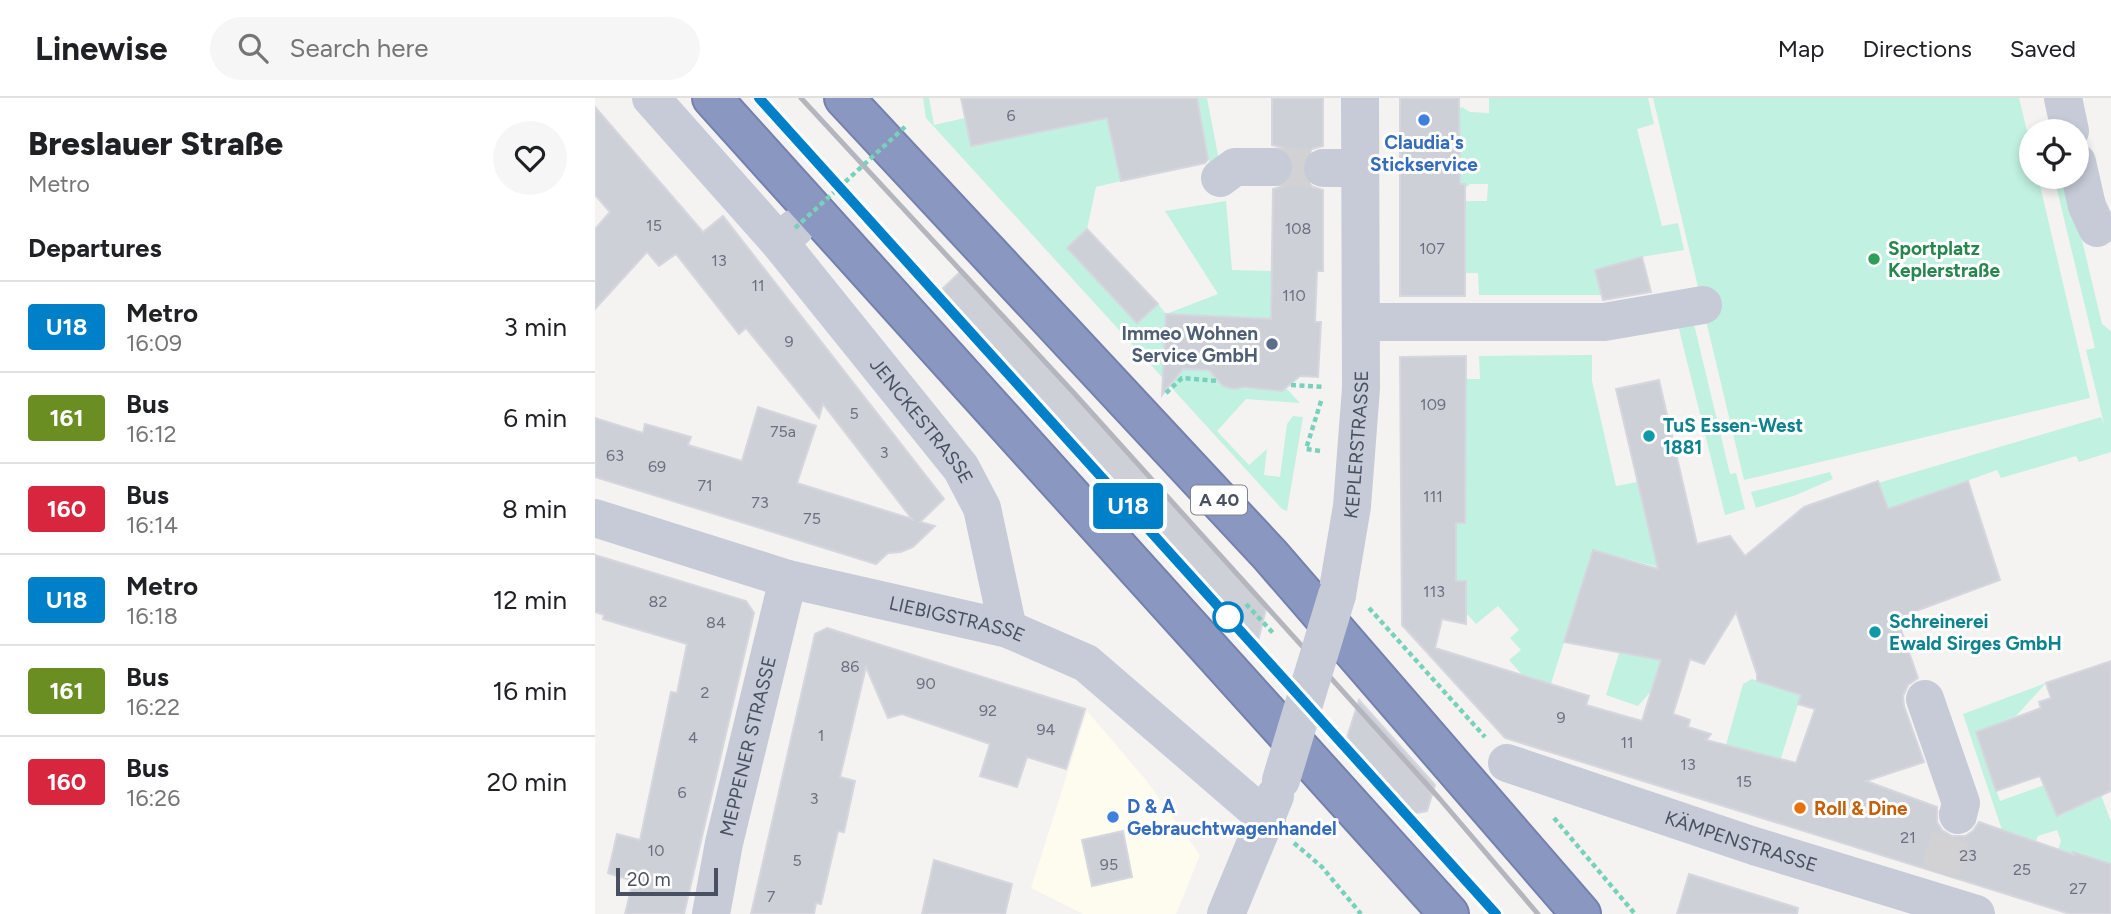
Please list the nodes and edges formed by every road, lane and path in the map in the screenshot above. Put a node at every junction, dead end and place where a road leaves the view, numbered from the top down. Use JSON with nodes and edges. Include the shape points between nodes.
{"nodes":[{"id":1,"x":651,"y":98,"type":"edge"},
{"id":2,"x":712,"y":98,"type":"edge"},
{"id":3,"x":844,"y":98,"type":"edge"},
{"id":4,"x":1360,"y":98,"type":"edge"},
{"id":5,"x":2063,"y":98,"type":"edge"},
{"id":6,"x":2067,"y":119,"type":"edge"},
{"id":7,"x":907,"y":125,"type":"dead end"},
{"id":8,"x":1273,"y":167,"type":"tunnel mouth"},
{"id":9,"x":1220,"y":178,"type":"dead end"},
{"id":10,"x":2083,"y":189,"type":"edge"},
{"id":11,"x":2097,"y":228,"type":"dead end"},
{"id":12,"x":787,"y":235,"type":"junction"},
{"id":13,"x":1703,"y":305,"type":"dead end"},
{"id":14,"x":1361,"y":321,"type":"junction"},
{"id":15,"x":1218,"y":381,"type":"dead end"},
{"id":16,"x":1325,"y":387,"type":"dead end"},
{"id":17,"x":1163,"y":396,"type":"dead end"},
{"id":18,"x":1325,"y":452,"type":"dead end"},
{"id":19,"x":595,"y":518,"type":"edge"},
{"id":20,"x":788,"y":579,"type":"junction"},
{"id":21,"x":1339,"y":586,"type":"junction"},
{"id":22,"x":1247,"y":604,"type":"dead end"},
{"id":23,"x":1008,"y":629,"type":"junction"},
{"id":24,"x":1275,"y":634,"type":"dead end"},
{"id":25,"x":1925,"y":699,"type":"dead end"},
{"id":26,"x":1507,"y":764,"type":"joint"},
{"id":27,"x":1339,"y":792,"type":"junction"},
{"id":28,"x":1551,"y":815,"type":"dead end"},
{"id":29,"x":1958,"y":815,"type":"tunnel mouth"},
{"id":30,"x":1267,"y":819,"type":"junction"},
{"id":31,"x":712,"y":914,"type":"edge"},
{"id":32,"x":1226,"y":914,"type":"edge"},
{"id":33,"x":1361,"y":914,"type":"edge"},
{"id":34,"x":1417,"y":914,"type":"edge"},
{"id":35,"x":1449,"y":914,"type":"edge"},
{"id":36,"x":1581,"y":914,"type":"edge"},
{"id":37,"x":1635,"y":914,"type":"edge"},
{"id":38,"x":1976,"y":914,"type":"edge"}],
"edges":[{"from":1,"to":12,"type":"street","name":"JENCKESTRASSE"},
{"from":2,"to":27,"type":"highway"},
{"from":3,"to":36,"type":"highway","number":"A 40","via":[[1270,555]]},
{"from":4,"to":14,"type":"street","name":"KEPLERSTRASSE","via":[[1341,168]]},
{"from":5,"to":6,"type":"street"},
{"from":7,"to":12,"type":"path","bridge":true},
{"from":8,"to":9,"type":"street","via":[[1235,167]]},
{"from":10,"to":11,"type":"street"},
{"from":12,"to":23,"type":"street","name":"JENCKESTRASSE","via":[[961,468],[982,508]]},
{"from":13,"to":14,"type":"street","via":[[1604,322]]},
{"from":14,"to":21,"type":"street","name":"KEPLERSTRASSE","via":[[1358,446]]},
{"from":15,"to":17,"type":"path","via":[[1182,378]]},
{"from":16,"to":18,"type":"path","via":[[1306,449]]},
{"from":19,"to":20,"type":"street","name":"LIEBIGSTRASSE"},
{"from":20,"to":23,"type":"street","name":"LIEBIGSTRASSE"},
{"from":20,"to":31,"type":"street","name":"MEPPENER STRASSE"},
{"from":21,"to":26,"type":"path","via":[[1350,583]]},
{"from":21,"to":30,"type":"street","name":"KEPLERSTRASSE","bridge":true},
{"from":22,"to":24,"type":"path"},
{"from":23,"to":30,"type":"street","name":"LIEBIGSTRASSE","via":[[1086,663]]},
{"from":25,"to":29,"type":"street","via":[[1961,803]]},
{"from":26,"to":38,"type":"street","name":"KÄMPENSTRASSE","via":[[1754,846],[1935,886]]},
{"from":27,"to":34,"type":"highway"},
{"from":27,"to":35,"type":"highway"},
{"from":28,"to":37,"type":"path"},
{"from":30,"to":32,"type":"street","name":"KEPLERSTRASSE"},
{"from":30,"to":33,"type":"path","via":[[1322,867]]}]}
